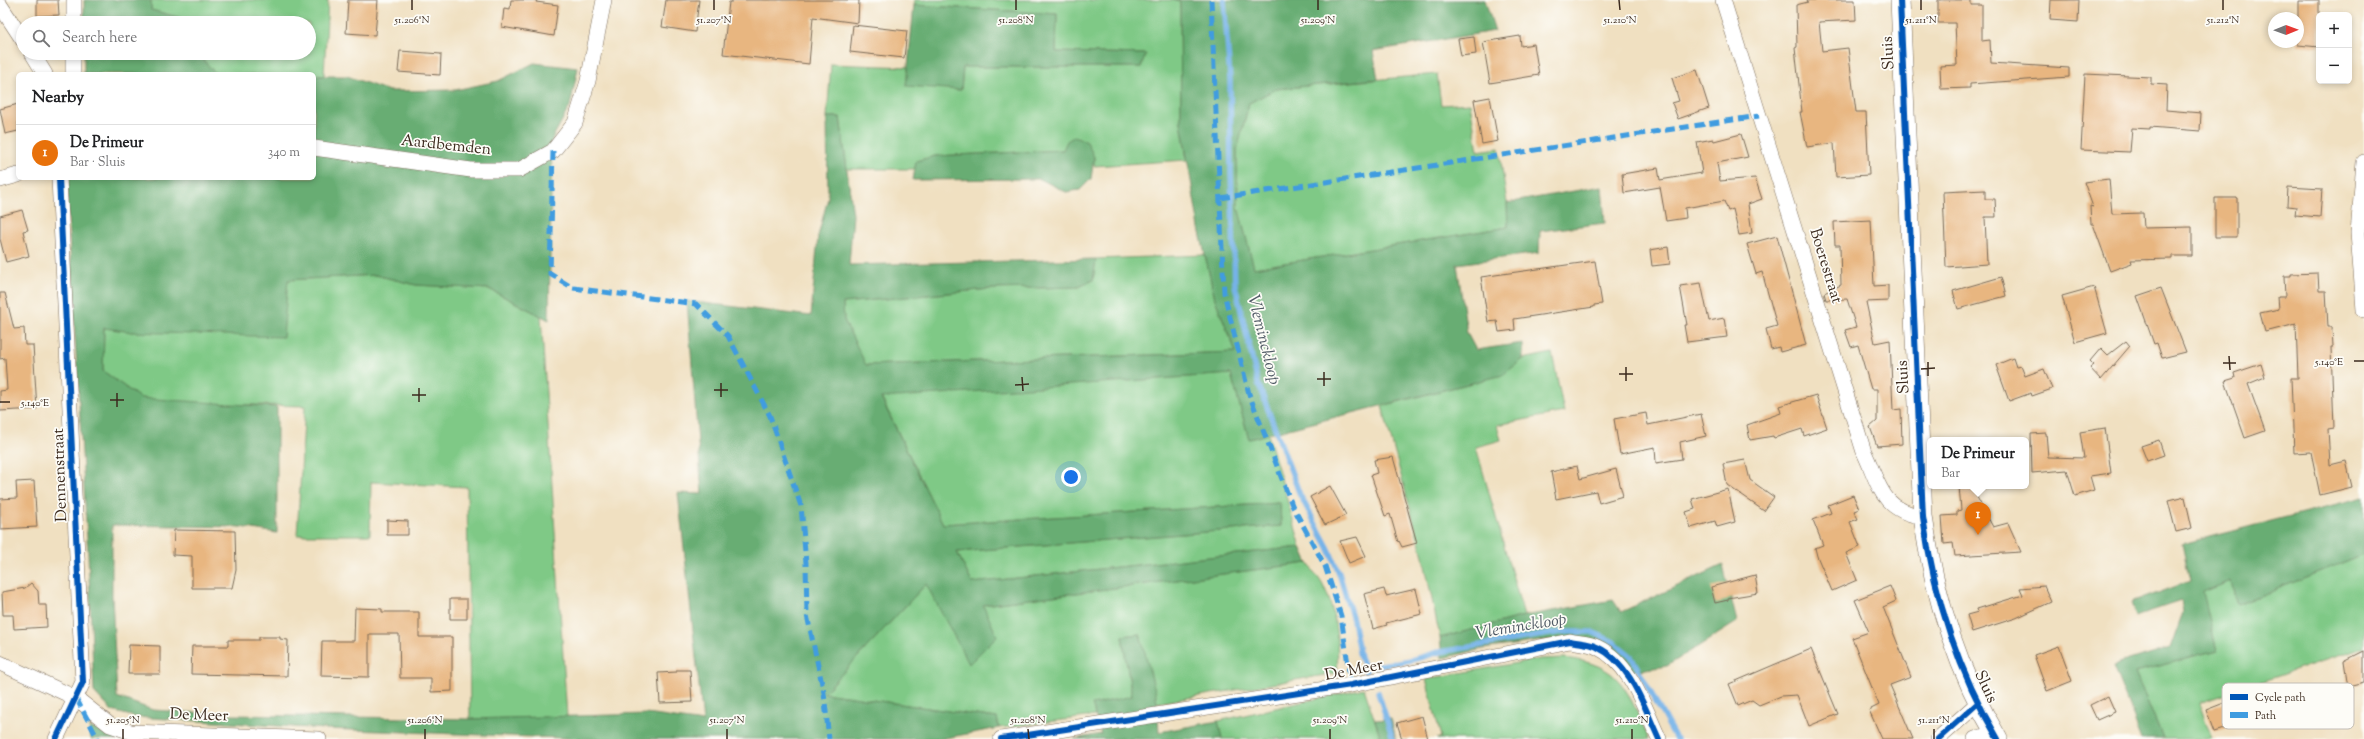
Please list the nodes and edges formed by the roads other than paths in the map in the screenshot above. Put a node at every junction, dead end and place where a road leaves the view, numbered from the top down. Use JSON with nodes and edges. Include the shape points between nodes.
{"nodes":[{"id":1,"x":74,"y":0,"type":"edge"},
{"id":2,"x":604,"y":0,"type":"edge"},
{"id":3,"x":1723,"y":0,"type":"edge"},
{"id":4,"x":1900,"y":0,"type":"edge"},
{"id":5,"x":0,"y":5,"type":"edge"},
{"id":6,"x":74,"y":16,"type":"edge"},
{"id":7,"x":16,"y":29,"type":"edge"},
{"id":8,"x":36,"y":60,"type":"edge"},
{"id":9,"x":73,"y":60,"type":"edge"},
{"id":10,"x":44,"y":72,"type":"edge"},
{"id":11,"x":73,"y":72,"type":"edge"},
{"id":12,"x":316,"y":148,"type":"edge"},
{"id":13,"x":2364,"y":162,"type":"edge"},
{"id":14,"x":16,"y":176,"type":"edge"},
{"id":15,"x":0,"y":180,"type":"edge"},
{"id":16,"x":59,"y":180,"type":"edge"},
{"id":17,"x":2364,"y":310,"type":"edge"},
{"id":18,"x":1923,"y":517,"type":"junction"},
{"id":19,"x":0,"y":663,"type":"edge"},
{"id":20,"x":76,"y":698,"type":"junction"},
{"id":21,"x":1978,"y":703,"type":"junction"},
{"id":22,"x":1996,"y":736,"type":"edge"},
{"id":23,"x":56,"y":739,"type":"edge"},
{"id":24,"x":319,"y":739,"type":"edge"},
{"id":25,"x":1001,"y":739,"type":"edge"},
{"id":26,"x":1659,"y":739,"type":"edge"},
{"id":27,"x":1938,"y":739,"type":"edge"},
{"id":28,"x":1975,"y":739,"type":"edge"}],
"edges":[{"from":1,"to":6,"type":"street"},
{"from":2,"to":12,"type":"street","name":"Aardbemden","via":[[588,81],[575,123],[553,151],[519,170],[471,170]]},
{"from":3,"to":18,"type":"street","name":"Boerestraat","via":[[1864,452],[1885,497],[1894,507],[1906,514]]},
{"from":4,"to":18,"type":"street","name":"Sluis"},
{"from":5,"to":7,"type":"street"},
{"from":8,"to":10,"type":"street"},
{"from":9,"to":11,"type":"street"},
{"from":13,"to":17,"type":"street","via":[[2358,233]]},
{"from":14,"to":15,"type":"street"},
{"from":16,"to":20,"type":"street","name":"Dennenstraat","via":[[83,682]]},
{"from":18,"to":21,"type":"street","name":"Sluis","via":[[1939,601],[1961,666]]},
{"from":19,"to":20,"type":"street","name":"De Meer"},
{"from":20,"to":23,"type":"street","name":"Dennenstraat"},
{"from":20,"to":24,"type":"street","name":"De Meer","via":[[110,725],[131,732]]},
{"from":21,"to":22,"type":"street","name":"Sluis"},
{"from":21,"to":27,"type":"street"},
{"from":22,"to":28,"type":"street"},
{"from":25,"to":26,"type":"street","name":"De Meer","via":[[1351,685],[1570,641],[1596,646],[1616,659],[1631,681]]}]}
